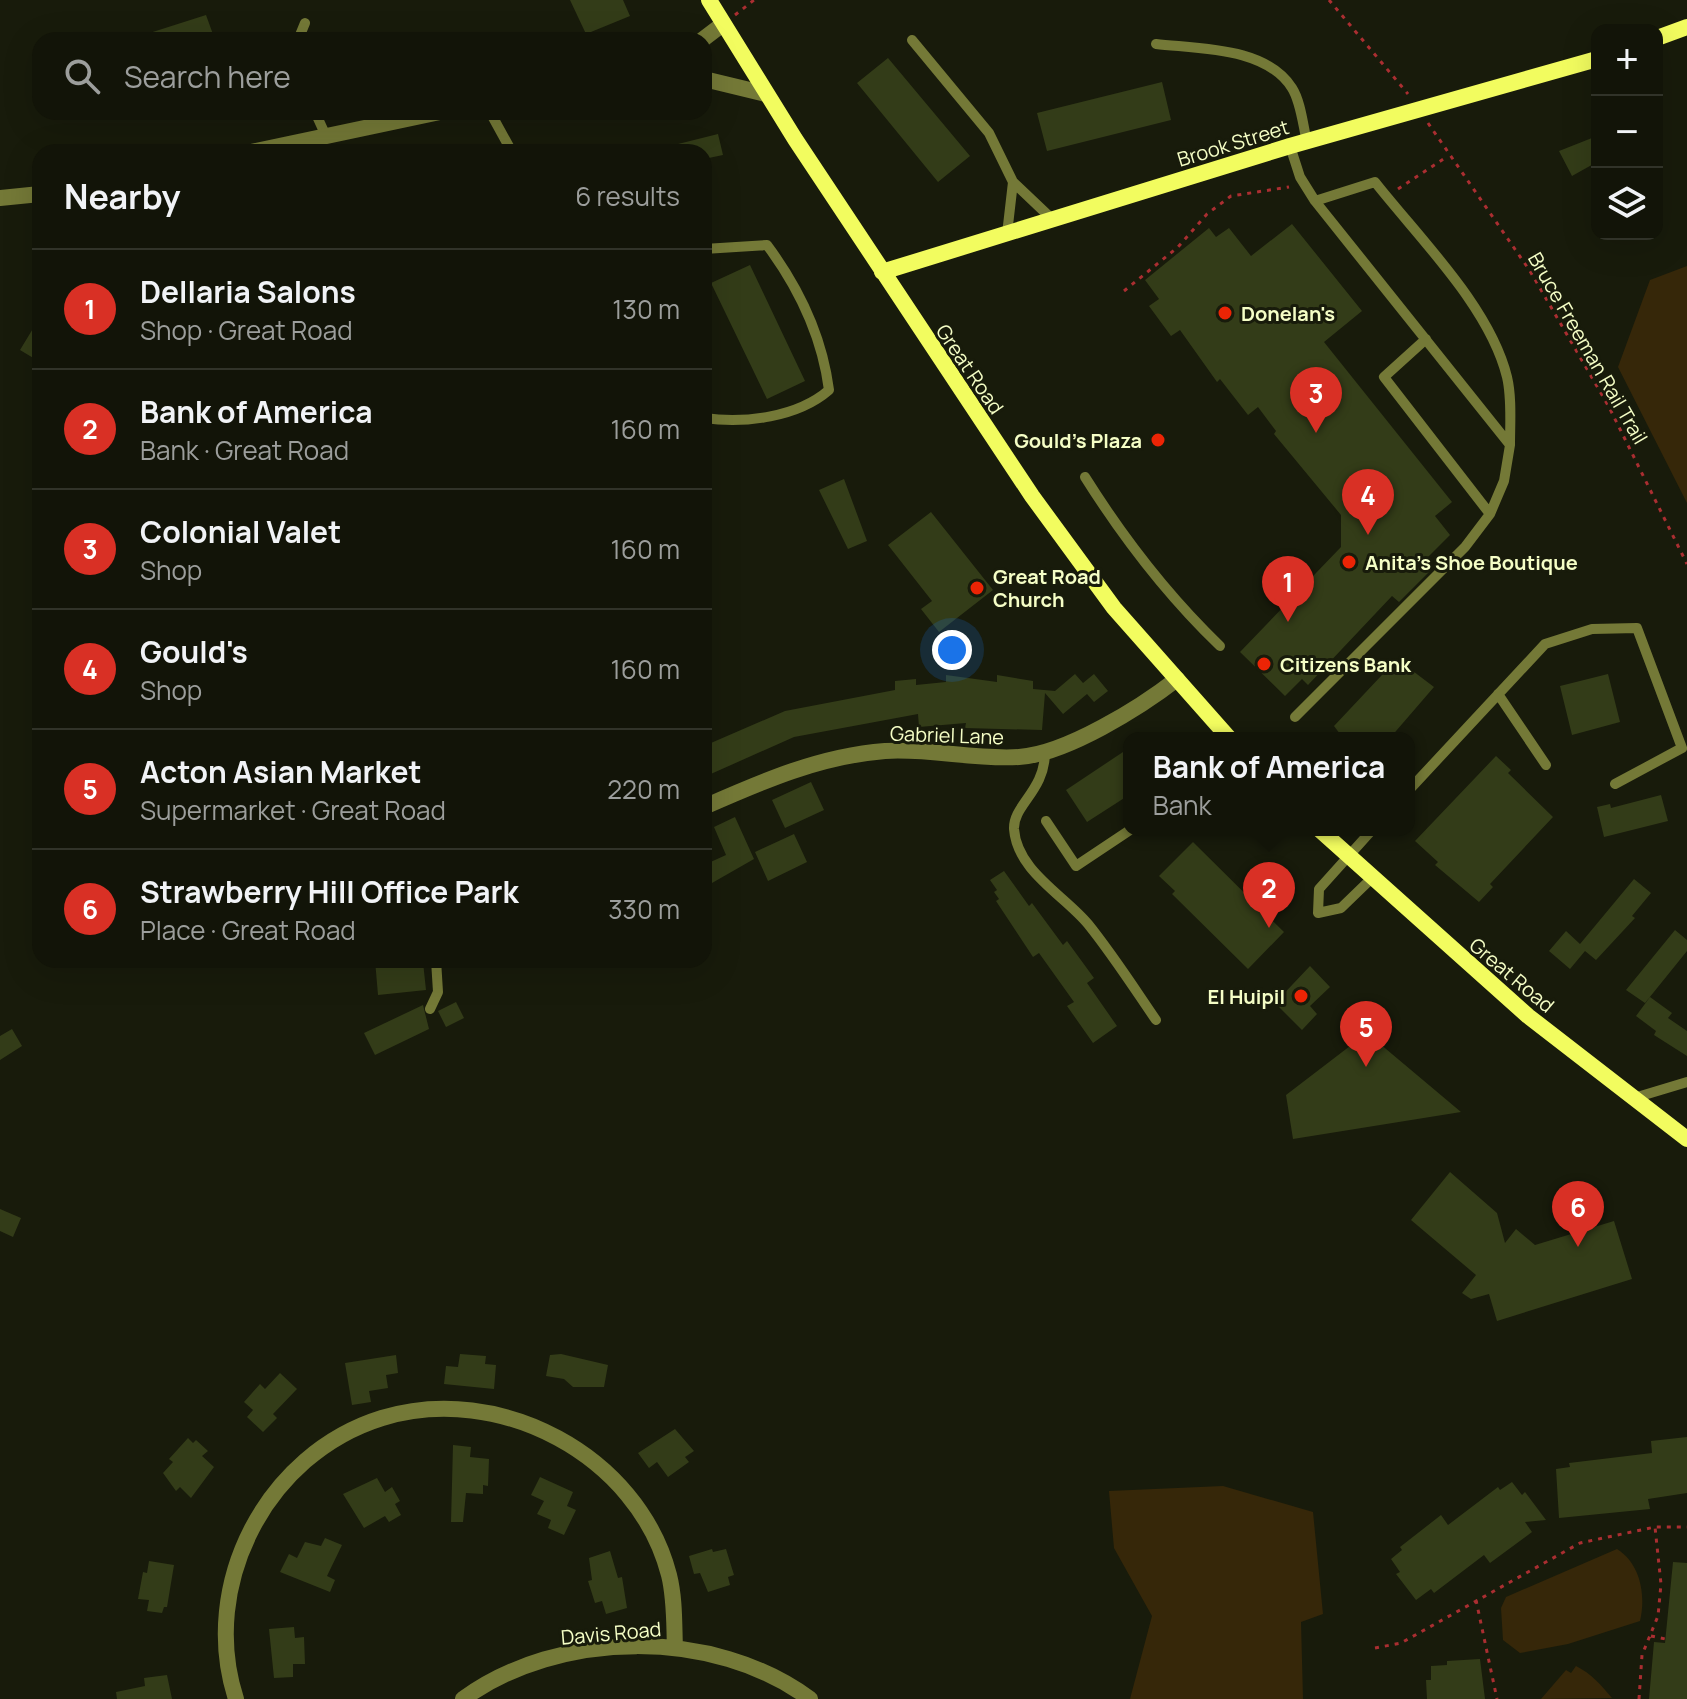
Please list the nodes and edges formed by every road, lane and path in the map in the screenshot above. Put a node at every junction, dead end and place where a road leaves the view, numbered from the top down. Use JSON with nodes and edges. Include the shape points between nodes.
{"nodes":[{"id":1,"x":709,"y":0,"type":"edge"},
{"id":2,"x":754,"y":0,"type":"edge"},
{"id":3,"x":1329,"y":0,"type":"edge"},
{"id":4,"x":305,"y":23,"type":"dead end"},
{"id":5,"x":723,"y":24,"type":"junction"},
{"id":6,"x":1686,"y":27,"type":"edge"},
{"id":7,"x":301,"y":32,"type":"edge"},
{"id":8,"x":712,"y":32,"type":"edge"},
{"id":9,"x":1663,"y":36,"type":"edge"},
{"id":10,"x":1359,"y":39,"type":"dead end"},
{"id":11,"x":912,"y":40,"type":"dead end"},
{"id":12,"x":1156,"y":44,"type":"dead end"},
{"id":13,"x":1591,"y":61,"type":"edge"},
{"id":14,"x":712,"y":81,"type":"edge"},
{"id":15,"x":766,"y":94,"type":"junction"},
{"id":16,"x":319,"y":120,"type":"edge"},
{"id":17,"x":402,"y":120,"type":"edge"},
{"id":18,"x":494,"y":120,"type":"edge"},
{"id":19,"x":326,"y":136,"type":"junction"},
{"id":20,"x":299,"y":144,"type":"edge"},
{"id":21,"x":508,"y":144,"type":"edge"},
{"id":22,"x":1299,"y":144,"type":"junction"},
{"id":23,"x":1013,"y":182,"type":"junction"},
{"id":24,"x":1304,"y":185,"type":"junction"},
{"id":25,"x":32,"y":195,"type":"edge"},
{"id":26,"x":1387,"y":197,"type":"junction"},
{"id":27,"x":0,"y":198,"type":"edge"},
{"id":28,"x":1315,"y":201,"type":"junction"},
{"id":29,"x":1052,"y":219,"type":"junction"},
{"id":30,"x":1007,"y":234,"type":"junction"},
{"id":31,"x":712,"y":248,"type":"edge"},
{"id":32,"x":882,"y":272,"type":"junction"},
{"id":33,"x":1124,"y":291,"type":"dead end"},
{"id":34,"x":1426,"y":339,"type":"junction"},
{"id":35,"x":712,"y":418,"type":"edge"},
{"id":36,"x":1510,"y":445,"type":"junction"},
{"id":37,"x":1085,"y":477,"type":"dead end"},
{"id":38,"x":1490,"y":514,"type":"junction"},
{"id":39,"x":1687,"y":564,"type":"edge"},
{"id":40,"x":1220,"y":646,"type":"dead end"},
{"id":41,"x":1177,"y":679,"type":"junction"},
{"id":42,"x":1498,"y":694,"type":"junction"},
{"id":43,"x":1295,"y":717,"type":"dead end"},
{"id":44,"x":1224,"y":732,"type":"edge"},
{"id":45,"x":1045,"y":752,"type":"junction"},
{"id":46,"x":1546,"y":765,"type":"dead end"},
{"id":47,"x":1415,"y":784,"type":"edge"},
{"id":48,"x":1615,"y":784,"type":"dead end"},
{"id":49,"x":712,"y":804,"type":"edge"},
{"id":50,"x":1046,"y":821,"type":"dead end"},
{"id":51,"x":1123,"y":835,"type":"edge"},
{"id":52,"x":1326,"y":836,"type":"edge"},
{"id":53,"x":1366,"y":836,"type":"edge"},
{"id":54,"x":1348,"y":856,"type":"junction"},
{"id":55,"x":1371,"y":879,"type":"junction"},
{"id":56,"x":436,"y":968,"type":"edge"},
{"id":57,"x":430,"y":1009,"type":"dead end"},
{"id":58,"x":1156,"y":1020,"type":"dead end"},
{"id":59,"x":1687,"y":1082,"type":"edge"},
{"id":60,"x":1634,"y":1098,"type":"junction"},
{"id":61,"x":1687,"y":1139,"type":"edge"},
{"id":62,"x":1655,"y":1527,"type":"junction"},
{"id":63,"x":1687,"y":1527,"type":"edge"},
{"id":64,"x":1476,"y":1600,"type":"junction"},
{"id":65,"x":1651,"y":1636,"type":"junction"},
{"id":66,"x":1670,"y":1640,"type":"dead end"},
{"id":67,"x":675,"y":1648,"type":"junction"},
{"id":68,"x":1375,"y":1648,"type":"dead end"},
{"id":69,"x":471,"y":1697,"type":"edge"},
{"id":70,"x":236,"y":1699,"type":"edge"},
{"id":71,"x":810,"y":1699,"type":"edge"},
{"id":72,"x":1497,"y":1699,"type":"edge"},
{"id":73,"x":1639,"y":1699,"type":"edge"}],
"edges":[{"from":1,"to":5,"type":"main road","name":"Great Road"},
{"from":2,"to":5,"type":"path"},
{"from":3,"to":10,"type":"path"},
{"from":4,"to":7,"type":"lane"},
{"from":5,"to":8,"type":"street"},
{"from":5,"to":15,"type":"main road","name":"Great Road"},
{"from":6,"to":9,"type":"main road"},
{"from":11,"to":23,"type":"lane","via":[[989,133]]},
{"from":12,"to":22,"type":"lane","via":[[1227,52],[1272,66],[1293,89]]},
{"from":13,"to":22,"type":"main road","name":"Brook Street"},
{"from":14,"to":15,"type":"street"},
{"from":15,"to":32,"type":"main road","name":"Great Road"},
{"from":16,"to":19,"type":"lane"},
{"from":17,"to":19,"type":"street"},
{"from":18,"to":21,"type":"lane"},
{"from":19,"to":20,"type":"street"},
{"from":22,"to":24,"type":"lane"},
{"from":22,"to":29,"type":"main road","name":"Brook Street"},
{"from":23,"to":29,"type":"lane"},
{"from":23,"to":30,"type":"lane"},
{"from":24,"to":28,"type":"lane"},
{"from":24,"to":33,"type":"path","via":[[1231,196]]},
{"from":25,"to":27,"type":"street"},
{"from":26,"to":28,"type":"lane","via":[[1375,182]]},
{"from":26,"to":36,"type":"lane","via":[[1492,337],[1507,378]]},
{"from":26,"to":39,"type":"path","name":"Bruce Freeman Rail Trail","via":[[1448,156],[1546,298],[1609,407]]},
{"from":28,"to":34,"type":"lane"},
{"from":29,"to":30,"type":"main road","name":"Brook Street"},
{"from":30,"to":32,"type":"main road","name":"Brook Street"},
{"from":31,"to":35,"type":"lane","via":[[767,245],[789,274],[822,346],[829,390],[795,410],[737,420]]},
{"from":32,"to":41,"type":"main road","name":"Great Road","via":[[1051,523],[1114,608]]},
{"from":34,"to":36,"type":"lane"},
{"from":34,"to":38,"type":"lane","via":[[1384,377]]},
{"from":36,"to":38,"type":"lane","via":[[1504,481]]},
{"from":37,"to":40,"type":"lane","via":[[1173,601]]},
{"from":38,"to":43,"type":"lane","via":[[1465,547]]},
{"from":41,"to":44,"type":"main road","name":"Great Road"},
{"from":41,"to":45,"type":"street","name":"Gabriel Lane","via":[[1139,708]]},
{"from":42,"to":46,"type":"lane"},
{"from":42,"to":47,"type":"lane"},
{"from":42,"to":48,"type":"lane","via":[[1545,644],[1592,629],[1637,628],[1682,748]]},
{"from":45,"to":49,"type":"street","name":"Gabriel Lane","via":[[1012,757],[920,750],[851,755],[794,769]]},
{"from":45,"to":58,"type":"lane","via":[[1045,770],[1036,790],[1017,813],[1019,847],[1029,866],[1089,926]]},
{"from":50,"to":51,"type":"lane","via":[[1076,866]]},
{"from":52,"to":54,"type":"main road","name":"Great Road"},
{"from":53,"to":54,"type":"lane"},
{"from":54,"to":55,"type":"main road","name":"Great Road"},
{"from":54,"to":55,"type":"lane","via":[[1319,889],[1318,913],[1341,908]]},
{"from":55,"to":60,"type":"main road","name":"Great Road","via":[[1528,1016]]},
{"from":56,"to":57,"type":"lane","via":[[438,992]]},
{"from":59,"to":60,"type":"lane"},
{"from":60,"to":61,"type":"main road","name":"Great Road"},
{"from":62,"to":63,"type":"path"},
{"from":62,"to":64,"type":"path","via":[[1580,1543]]},
{"from":62,"to":65,"type":"path","via":[[1661,1584]]},
{"from":64,"to":68,"type":"path","via":[[1401,1643]]},
{"from":64,"to":72,"type":"path"},
{"from":65,"to":66,"type":"path"},
{"from":65,"to":73,"type":"path","via":[[1642,1655]]},
{"from":67,"to":69,"type":"street","name":"Davis Road","via":[[603,1650],[546,1660]]},
{"from":67,"to":70,"type":"street","via":[[672,1592],[659,1548],[607,1472],[553,1434],[515,1418],[481,1411],[418,1411],[382,1418],[333,1442],[272,1494],[237,1559],[228,1596],[228,1666]]},
{"from":67,"to":71,"type":"street","name":"Davis Road","via":[[764,1673]]}]}
